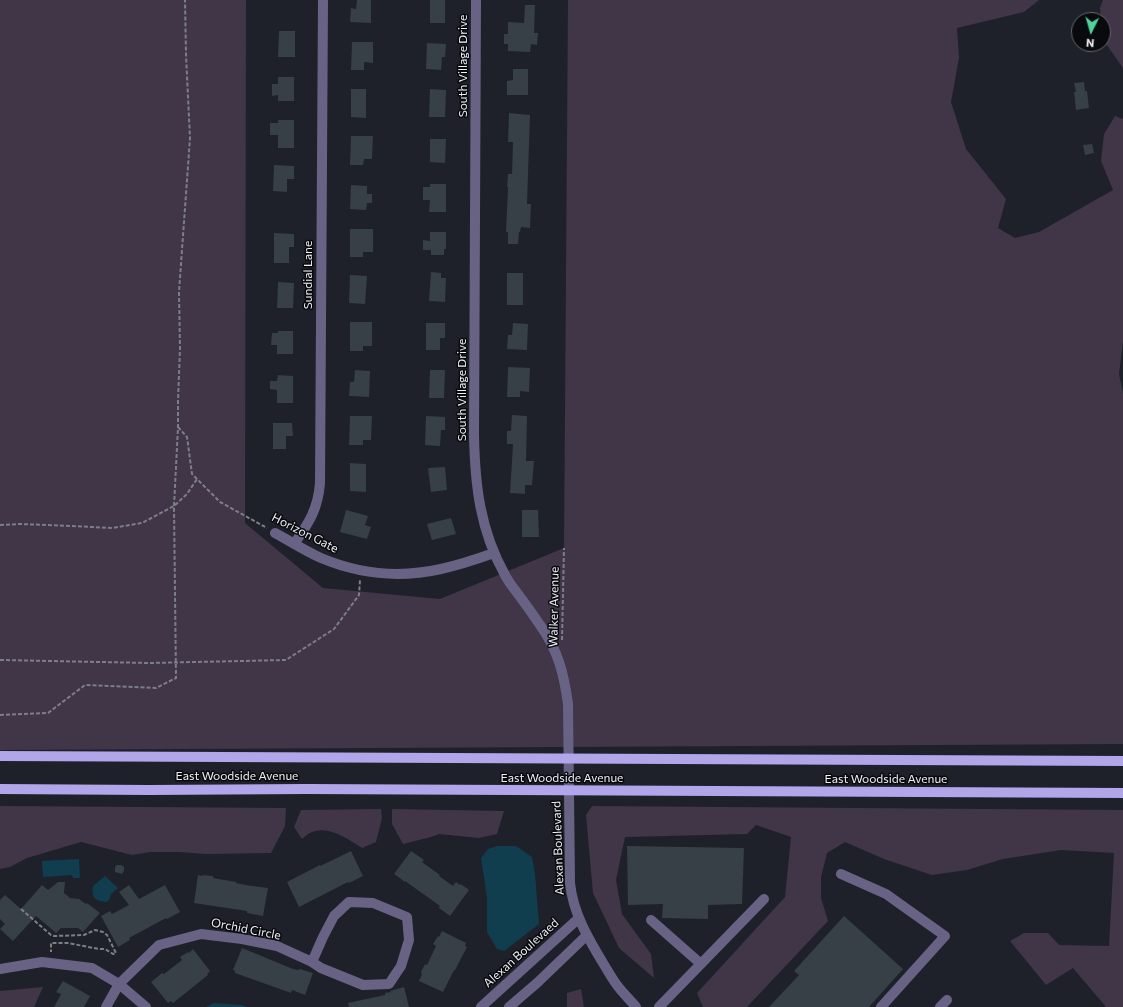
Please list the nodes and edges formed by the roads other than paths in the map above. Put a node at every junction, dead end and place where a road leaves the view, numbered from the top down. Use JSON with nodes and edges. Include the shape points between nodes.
{"nodes":[{"id":1,"x":323,"y":0,"type":"edge"},
{"id":2,"x":476,"y":0,"type":"edge"},
{"id":3,"x":276,"y":532,"type":"road end"},
{"id":4,"x":294,"y":544,"type":"junction"},
{"id":5,"x":494,"y":553,"type":"junction"},
{"id":6,"x":0,"y":756,"type":"edge"},
{"id":7,"x":569,"y":758,"type":"junction"},
{"id":8,"x":1123,"y":761,"type":"edge"},
{"id":9,"x":0,"y":789,"type":"edge"},
{"id":10,"x":569,"y":791,"type":"junction"},
{"id":11,"x":1123,"y":793,"type":"edge"},
{"id":12,"x":841,"y":874,"type":"dead end"},
{"id":13,"x":764,"y":899,"type":"dead end"},
{"id":14,"x":579,"y":918,"type":"junction"},
{"id":15,"x":651,"y":920,"type":"dead end"},
{"id":16,"x":587,"y":935,"type":"junction"},
{"id":17,"x":312,"y":962,"type":"junction"},
{"id":18,"x":701,"y":964,"type":"junction"},
{"id":19,"x":0,"y":969,"type":"edge"},
{"id":20,"x":119,"y":984,"type":"junction"},
{"id":21,"x":106,"y":1007,"type":"edge"},
{"id":22,"x":146,"y":1007,"type":"edge"},
{"id":23,"x":481,"y":1007,"type":"edge"},
{"id":24,"x":509,"y":1007,"type":"edge"},
{"id":25,"x":636,"y":1007,"type":"edge"},
{"id":26,"x":659,"y":1007,"type":"edge"},
{"id":27,"x":881,"y":1007,"type":"edge"}],
"edges":[{"from":1,"to":4,"type":"street","name":"Sundial Lane","via":[[320,483],[316,508]]},
{"from":2,"to":5,"type":"street","name":"South Village Drive","via":[[475,458],[481,512]]},
{"from":3,"to":4,"type":"street","name":"Horizon Gate"},
{"from":4,"to":5,"type":"street","name":"Horizon Gate","via":[[340,565],[402,575],[460,564]]},
{"from":5,"to":7,"type":"street","name":"South Village Drive","via":[[506,577],[541,626],[562,667],[568,704]]},
{"from":6,"to":7,"type":"main road","name":"East Woodside Avenue"},
{"from":7,"to":8,"type":"main road","name":"East Woodside Avenue"},
{"from":7,"to":10,"type":"street","name":"Alexan Boulevard"},
{"from":9,"to":10,"type":"main road","name":"East Woodside Avenue"},
{"from":10,"to":11,"type":"main road","name":"East Woodside Avenue"},
{"from":10,"to":14,"type":"street","name":"Alexan Boulevard","via":[[570,883]]},
{"from":12,"to":27,"type":"street","via":[[886,894],[945,936]]},
{"from":13,"to":18,"type":"street"},
{"from":14,"to":16,"type":"street","name":"Alexan Boulevard"},
{"from":14,"to":23,"type":"street","name":"Alexan Boulevaed"},
{"from":15,"to":18,"type":"street"},
{"from":16,"to":24,"type":"street"},
{"from":16,"to":25,"type":"street","name":"Alexan Boulevard","via":[[619,988]]},
{"from":17,"to":17,"type":"street","name":"Orchid Circle","via":[[334,916],[349,902],[373,903],[407,917],[409,940],[401,966],[389,984],[363,985]]},
{"from":17,"to":20,"type":"street","name":"Orchid Circle","via":[[277,946],[201,934],[159,944]]},
{"from":18,"to":26,"type":"street"},
{"from":19,"to":20,"type":"street","via":[[42,962],[92,968]]},
{"from":20,"to":21,"type":"street","name":"Orchid Circle"},
{"from":20,"to":22,"type":"street"}]}
